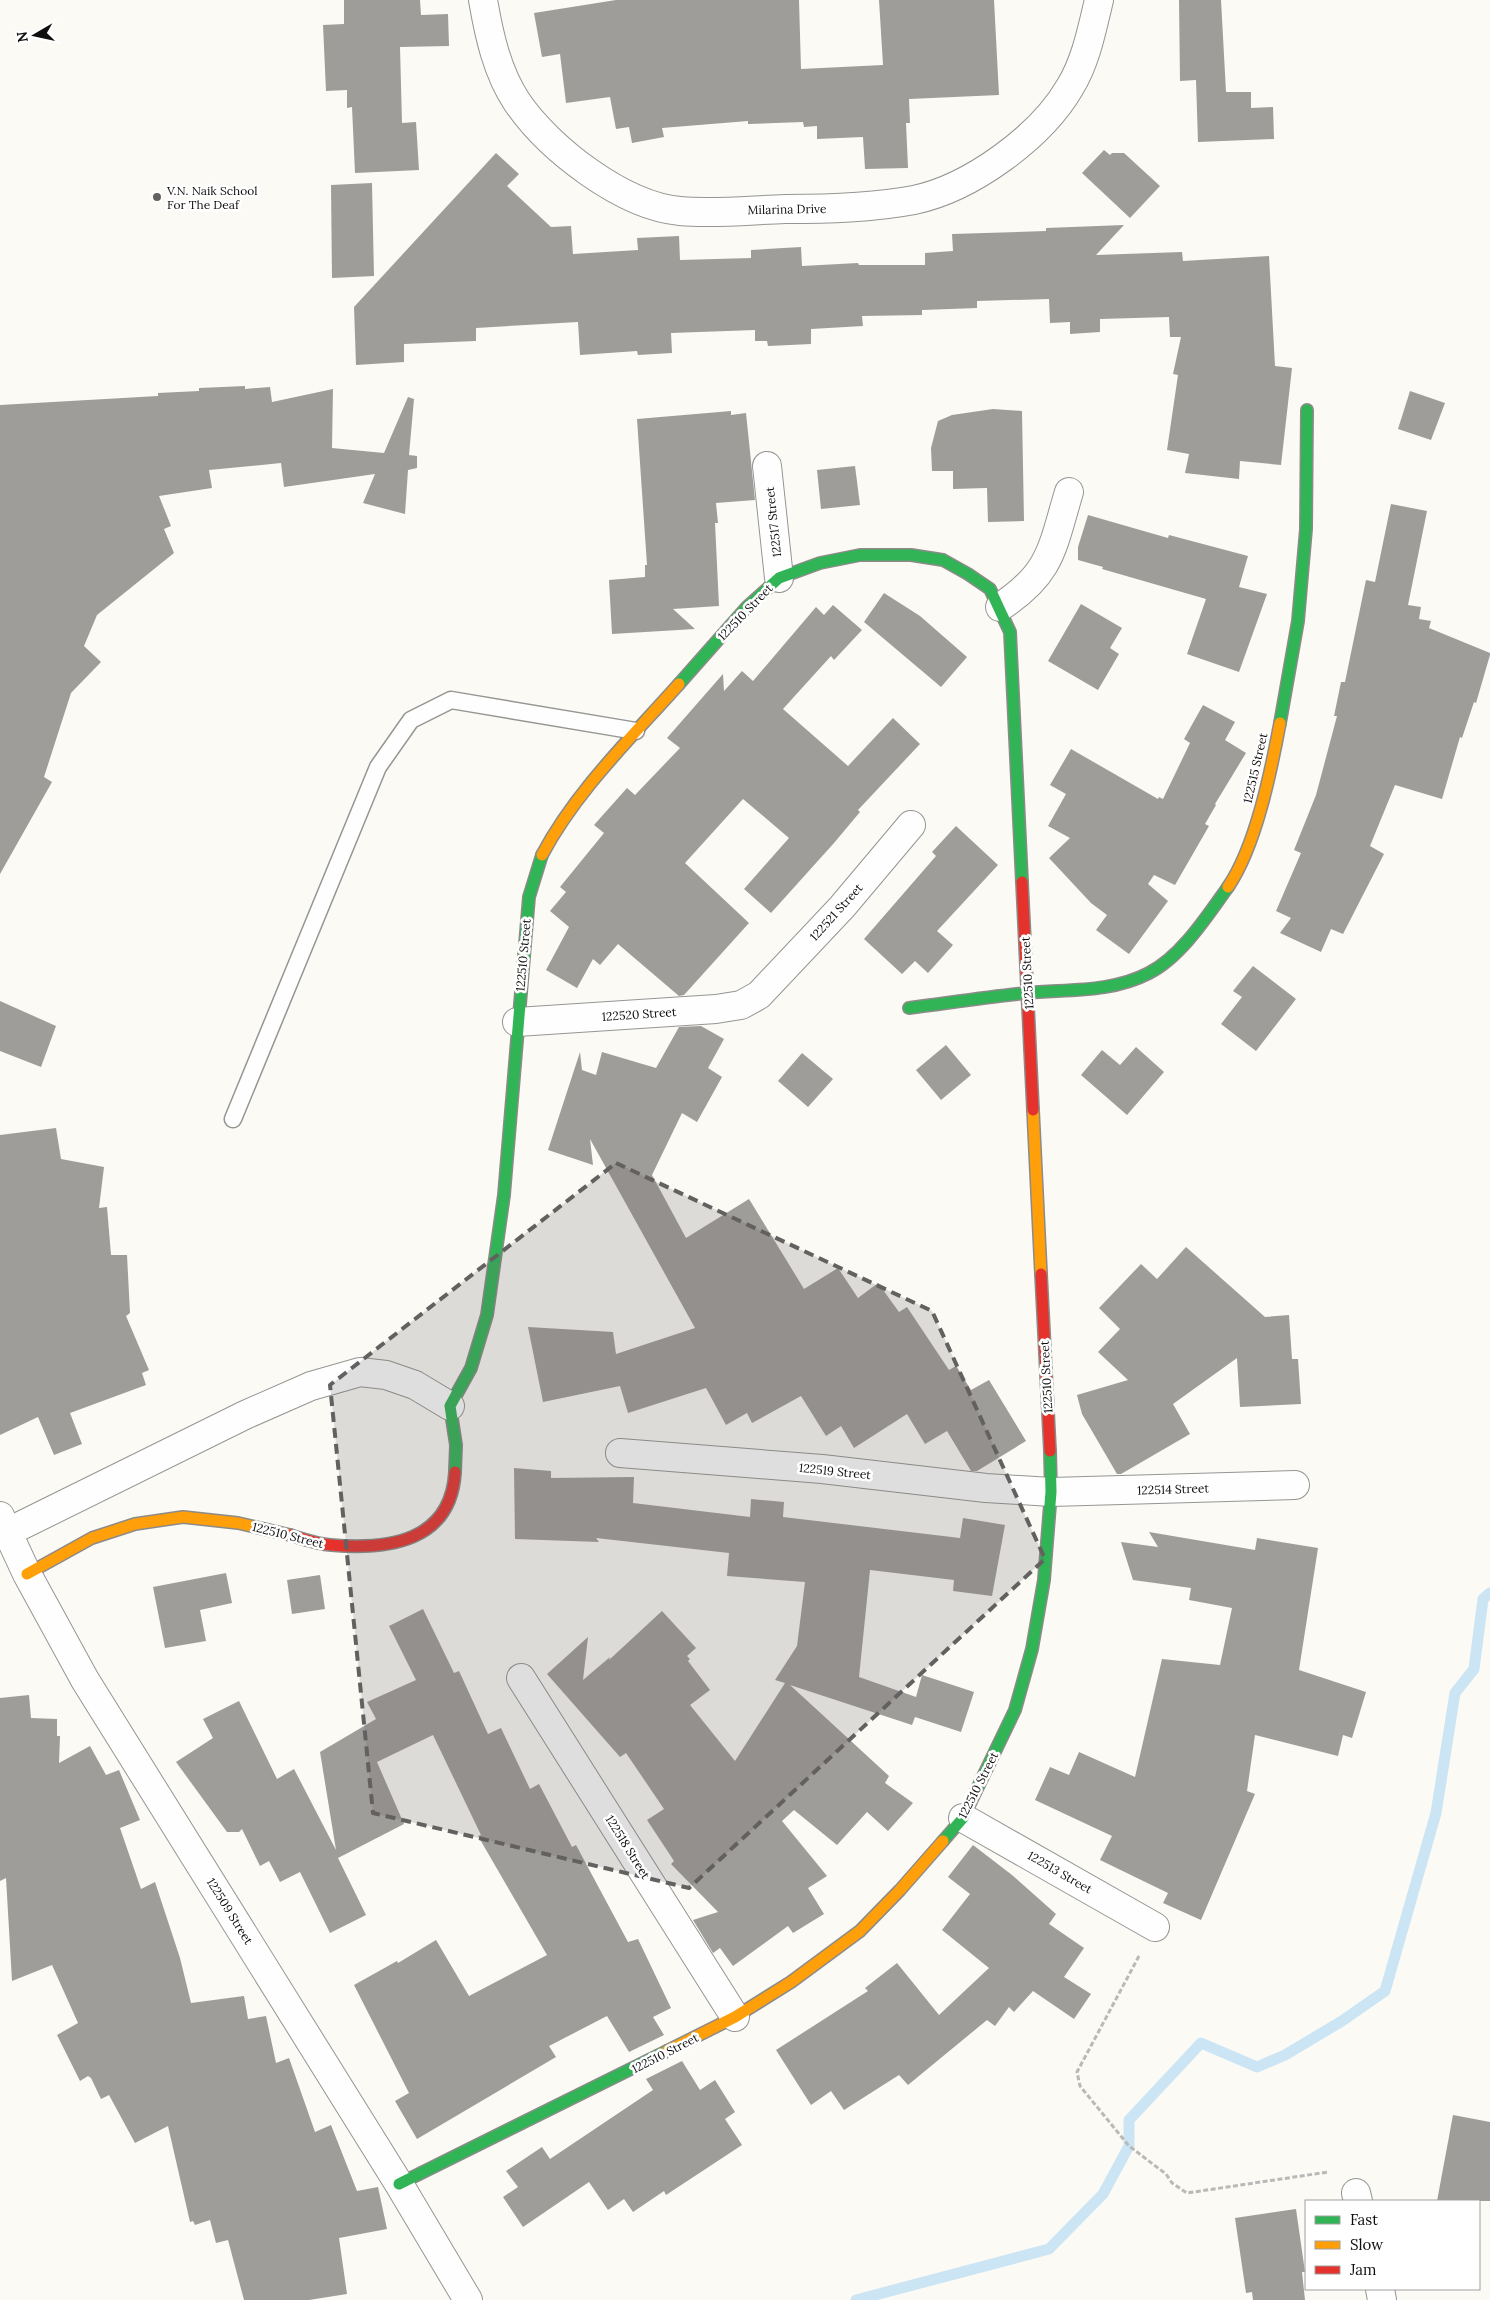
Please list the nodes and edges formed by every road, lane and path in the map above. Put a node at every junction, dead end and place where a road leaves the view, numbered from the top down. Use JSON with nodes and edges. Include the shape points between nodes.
{"nodes":[{"id":1,"x":483,"y":0,"type":"edge"},
{"id":2,"x":1099,"y":0,"type":"edge"},
{"id":3,"x":1307,"y":410,"type":"dead end"},
{"id":4,"x":767,"y":466,"type":"dead end"},
{"id":5,"x":1069,"y":492,"type":"dead end"},
{"id":6,"x":779,"y":578,"type":"junction"},
{"id":7,"x":1000,"y":607,"type":"junction"},
{"id":8,"x":636,"y":731,"type":"junction"},
{"id":9,"x":911,"y":825,"type":"dead end"},
{"id":10,"x":1028,"y":993,"type":"junction"},
{"id":11,"x":759,"y":996,"type":"joint"},
{"id":12,"x":909,"y":1008,"type":"dead end"},
{"id":13,"x":518,"y":1022,"type":"junction"},
{"id":14,"x":233,"y":1119,"type":"dead end"},
{"id":15,"x":450,"y":1406,"type":"junction"},
{"id":16,"x":620,"y":1453,"type":"dead end"},
{"id":17,"x":1295,"y":1485,"type":"dead end"},
{"id":18,"x":1050,"y":1492,"type":"junction"},
{"id":19,"x":4,"y":1524,"type":"edge"},
{"id":20,"x":27,"y":1574,"type":"junction"},
{"id":21,"x":521,"y":1678,"type":"dead end"},
{"id":22,"x":964,"y":1818,"type":"junction"},
{"id":23,"x":1155,"y":1927,"type":"joint"},
{"id":24,"x":735,"y":2017,"type":"junction"},
{"id":25,"x":399,"y":2184,"type":"junction"},
{"id":26,"x":1357,"y":2197,"type":"edge"},
{"id":27,"x":468,"y":2300,"type":"edge"}],
"edges":[{"from":1,"to":2,"type":"street","name":"Milarina Drive","via":[[496,59],[517,102],[547,139],[592,175],[640,200],[680,211],[832,209],[915,200],[950,187],[995,164],[1032,134],[1051,113],[1071,86],[1090,41]]},
{"from":3,"to":10,"type":"street","name":"122515 Street","via":[[1306,529],[1298,621],[1274,750],[1256,825],[1234,878],[1180,949],[1150,973],[1118,985]]},
{"from":4,"to":6,"type":"street","name":"122517 Street"},
{"from":5,"to":7,"type":"street","via":[[1046,564],[1020,594]]},
{"from":6,"to":7,"type":"street","name":"122510 Street","via":[[820,563],[860,555],[911,555],[943,560],[968,574],[990,589]]},
{"from":6,"to":8,"type":"street","name":"122510 Street","via":[[747,607]]},
{"from":7,"to":10,"type":"street","name":"122510 Street","via":[[1010,632]]},
{"from":8,"to":13,"type":"street","name":"122510 Street","via":[[555,831],[538,864],[529,897]]},
{"from":8,"to":14,"type":"lane","via":[[451,700],[412,720],[378,767]]},
{"from":9,"to":11,"type":"street","name":"122521 Street","via":[[842,908]]},
{"from":10,"to":12,"type":"street"},
{"from":10,"to":18,"type":"street","name":"122510 Street"},
{"from":11,"to":13,"type":"street","name":"122520 Street","via":[[716,1009]]},
{"from":13,"to":15,"type":"street","name":"122510 Street","via":[[504,1194],[487,1315],[471,1368]]},
{"from":15,"to":19,"type":"street","via":[[415,1385],[386,1375],[360,1372],[311,1386]]},
{"from":15,"to":20,"type":"street","name":"122510 Street","via":[[456,1445],[454,1488],[440,1516],[420,1535],[393,1544],[329,1545],[238,1523],[183,1517],[135,1524],[92,1538]]},
{"from":16,"to":18,"type":"street","name":"122519 Street"},
{"from":17,"to":18,"type":"street","name":"122514 Street"},
{"from":18,"to":22,"type":"street","name":"122510 Street","via":[[1044,1580],[1029,1658],[1015,1710]]},
{"from":19,"to":20,"type":"street","name":"122509 Street"},
{"from":20,"to":25,"type":"street","name":"122509 Street","via":[[85,1680]]},
{"from":21,"to":24,"type":"street","name":"122518 Street"},
{"from":22,"to":23,"type":"street","name":"122513 Street"},
{"from":22,"to":24,"type":"street","name":"122510 Street","via":[[860,1931],[791,1982]]},
{"from":23,"to":26,"type":"path","via":[[1077,2072],[1080,2086],[1128,2146],[1187,2193],[1327,2172],[1348,2182]]},
{"from":24,"to":25,"type":"street","name":"122510 Street"},
{"from":25,"to":27,"type":"street","name":"122509 Street"}]}
